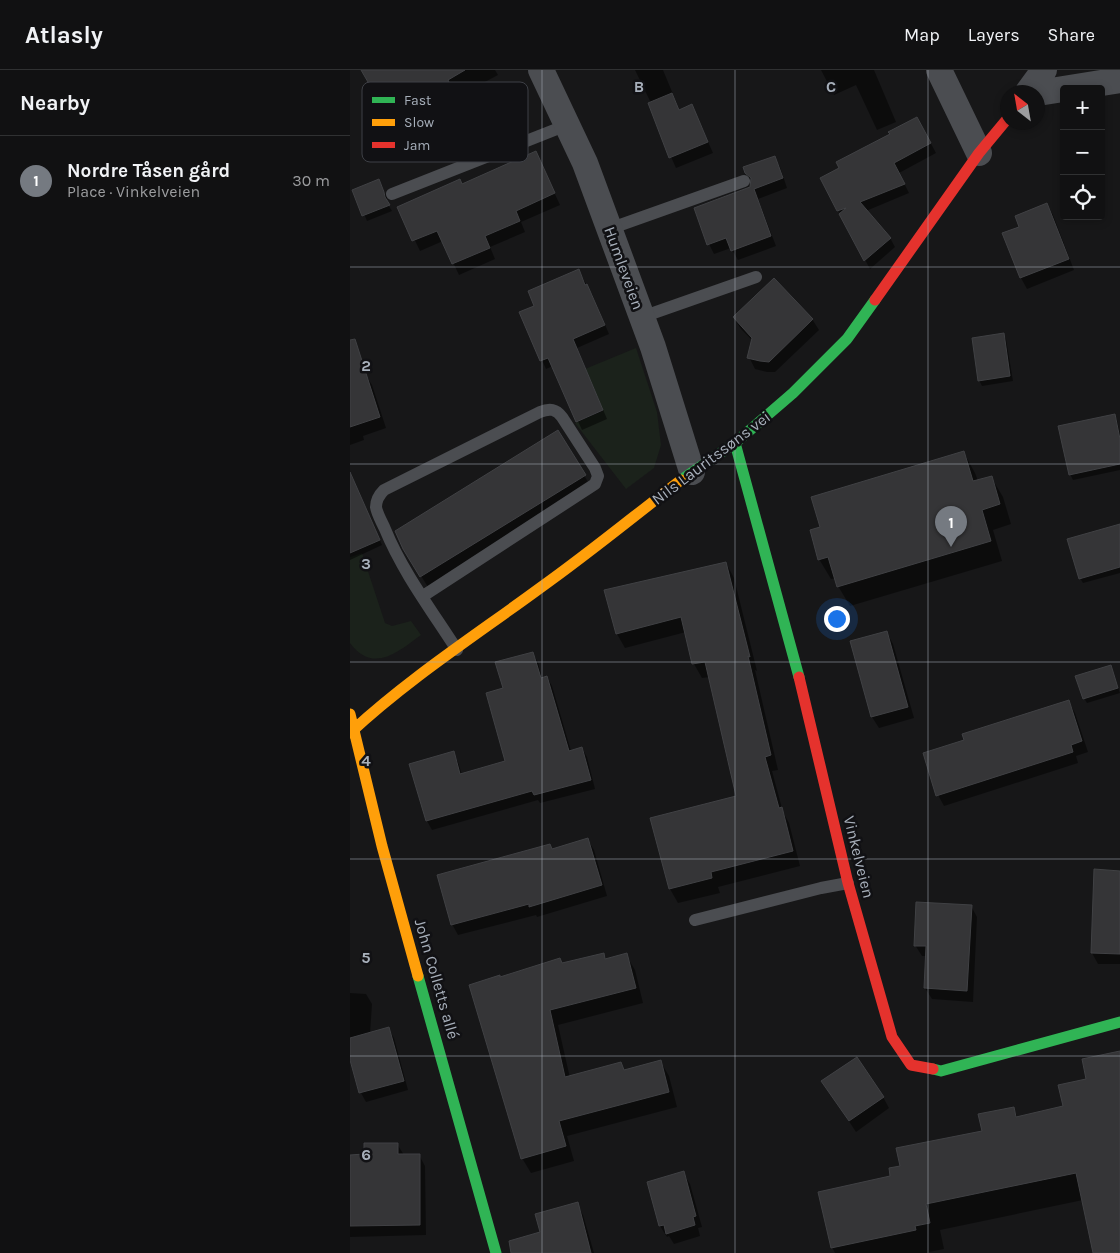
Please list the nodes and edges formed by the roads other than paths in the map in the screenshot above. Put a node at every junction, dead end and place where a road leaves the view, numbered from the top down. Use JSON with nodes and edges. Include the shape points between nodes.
{"nodes":[{"id":1,"x":541,"y":70,"type":"edge"},
{"id":2,"x":939,"y":70,"type":"edge"},
{"id":3,"x":1044,"y":70,"type":"edge"},
{"id":4,"x":1120,"y":80,"type":"edge"},
{"id":5,"x":1033,"y":85,"type":"edge"},
{"id":6,"x":1045,"y":92,"type":"edge"},
{"id":7,"x":567,"y":125,"type":"junction"},
{"id":8,"x":1000,"y":128,"type":"edge"},
{"id":9,"x":528,"y":140,"type":"edge"},
{"id":10,"x":980,"y":153,"type":"junction"},
{"id":11,"x":473,"y":162,"type":"edge"},
{"id":12,"x":744,"y":181,"type":"dead end"},
{"id":13,"x":392,"y":194,"type":"dead end"},
{"id":14,"x":609,"y":229,"type":"junction"},
{"id":15,"x":756,"y":277,"type":"dead end"},
{"id":16,"x":642,"y":317,"type":"junction"},
{"id":17,"x":735,"y":443,"type":"junction"},
{"id":18,"x":692,"y":472,"type":"junction"},
{"id":19,"x":423,"y":596,"type":"junction"},
{"id":20,"x":456,"y":650,"type":"junction"},
{"id":21,"x":350,"y":713,"type":"edge"},
{"id":22,"x":352,"y":731,"type":"edge"},
{"id":23,"x":848,"y":883,"type":"junction"},
{"id":24,"x":695,"y":920,"type":"dead end"},
{"id":25,"x":1120,"y":1022,"type":"edge"},
{"id":26,"x":496,"y":1253,"type":"edge"}],
"edges":[{"from":1,"to":7,"type":"street","name":"Humleveien"},
{"from":2,"to":10,"type":"street"},
{"from":3,"to":5,"type":"street"},
{"from":4,"to":6,"type":"street"},
{"from":7,"to":9,"type":"lane"},
{"from":7,"to":14,"type":"street","name":"Humleveien"},
{"from":8,"to":10,"type":"street","name":"Nils Lauritssøns vei"},
{"from":10,"to":17,"type":"street","name":"Nils Lauritssøns vei","via":[[847,339],[793,393]]},
{"from":11,"to":13,"type":"lane"},
{"from":12,"to":14,"type":"lane"},
{"from":14,"to":16,"type":"street","name":"Humleveien"},
{"from":15,"to":16,"type":"lane"},
{"from":16,"to":18,"type":"street","name":"Humleveien"},
{"from":17,"to":18,"type":"street","name":"Nils Lauritssøns vei"},
{"from":17,"to":23,"type":"street","name":"Vinkelveien","via":[[796,664]]},
{"from":18,"to":20,"type":"street","name":"Nils Lauritssøns vei"},
{"from":19,"to":19,"type":"lane","via":[[391,544],[376,506],[378,497],[384,490],[546,409],[556,410],[595,468],[598,476],[595,484]]},
{"from":19,"to":20,"type":"lane"},
{"from":20,"to":22,"type":"street","name":"Nils Lauritssøns vei","via":[[403,687]]},
{"from":21,"to":22,"type":"street","name":"John Colletts allé"},
{"from":22,"to":26,"type":"street","name":"John Colletts allé"},
{"from":23,"to":24,"type":"lane"},
{"from":23,"to":25,"type":"street","name":"Vinkelveien","via":[[892,1037],[911,1065],[941,1071]]}]}
